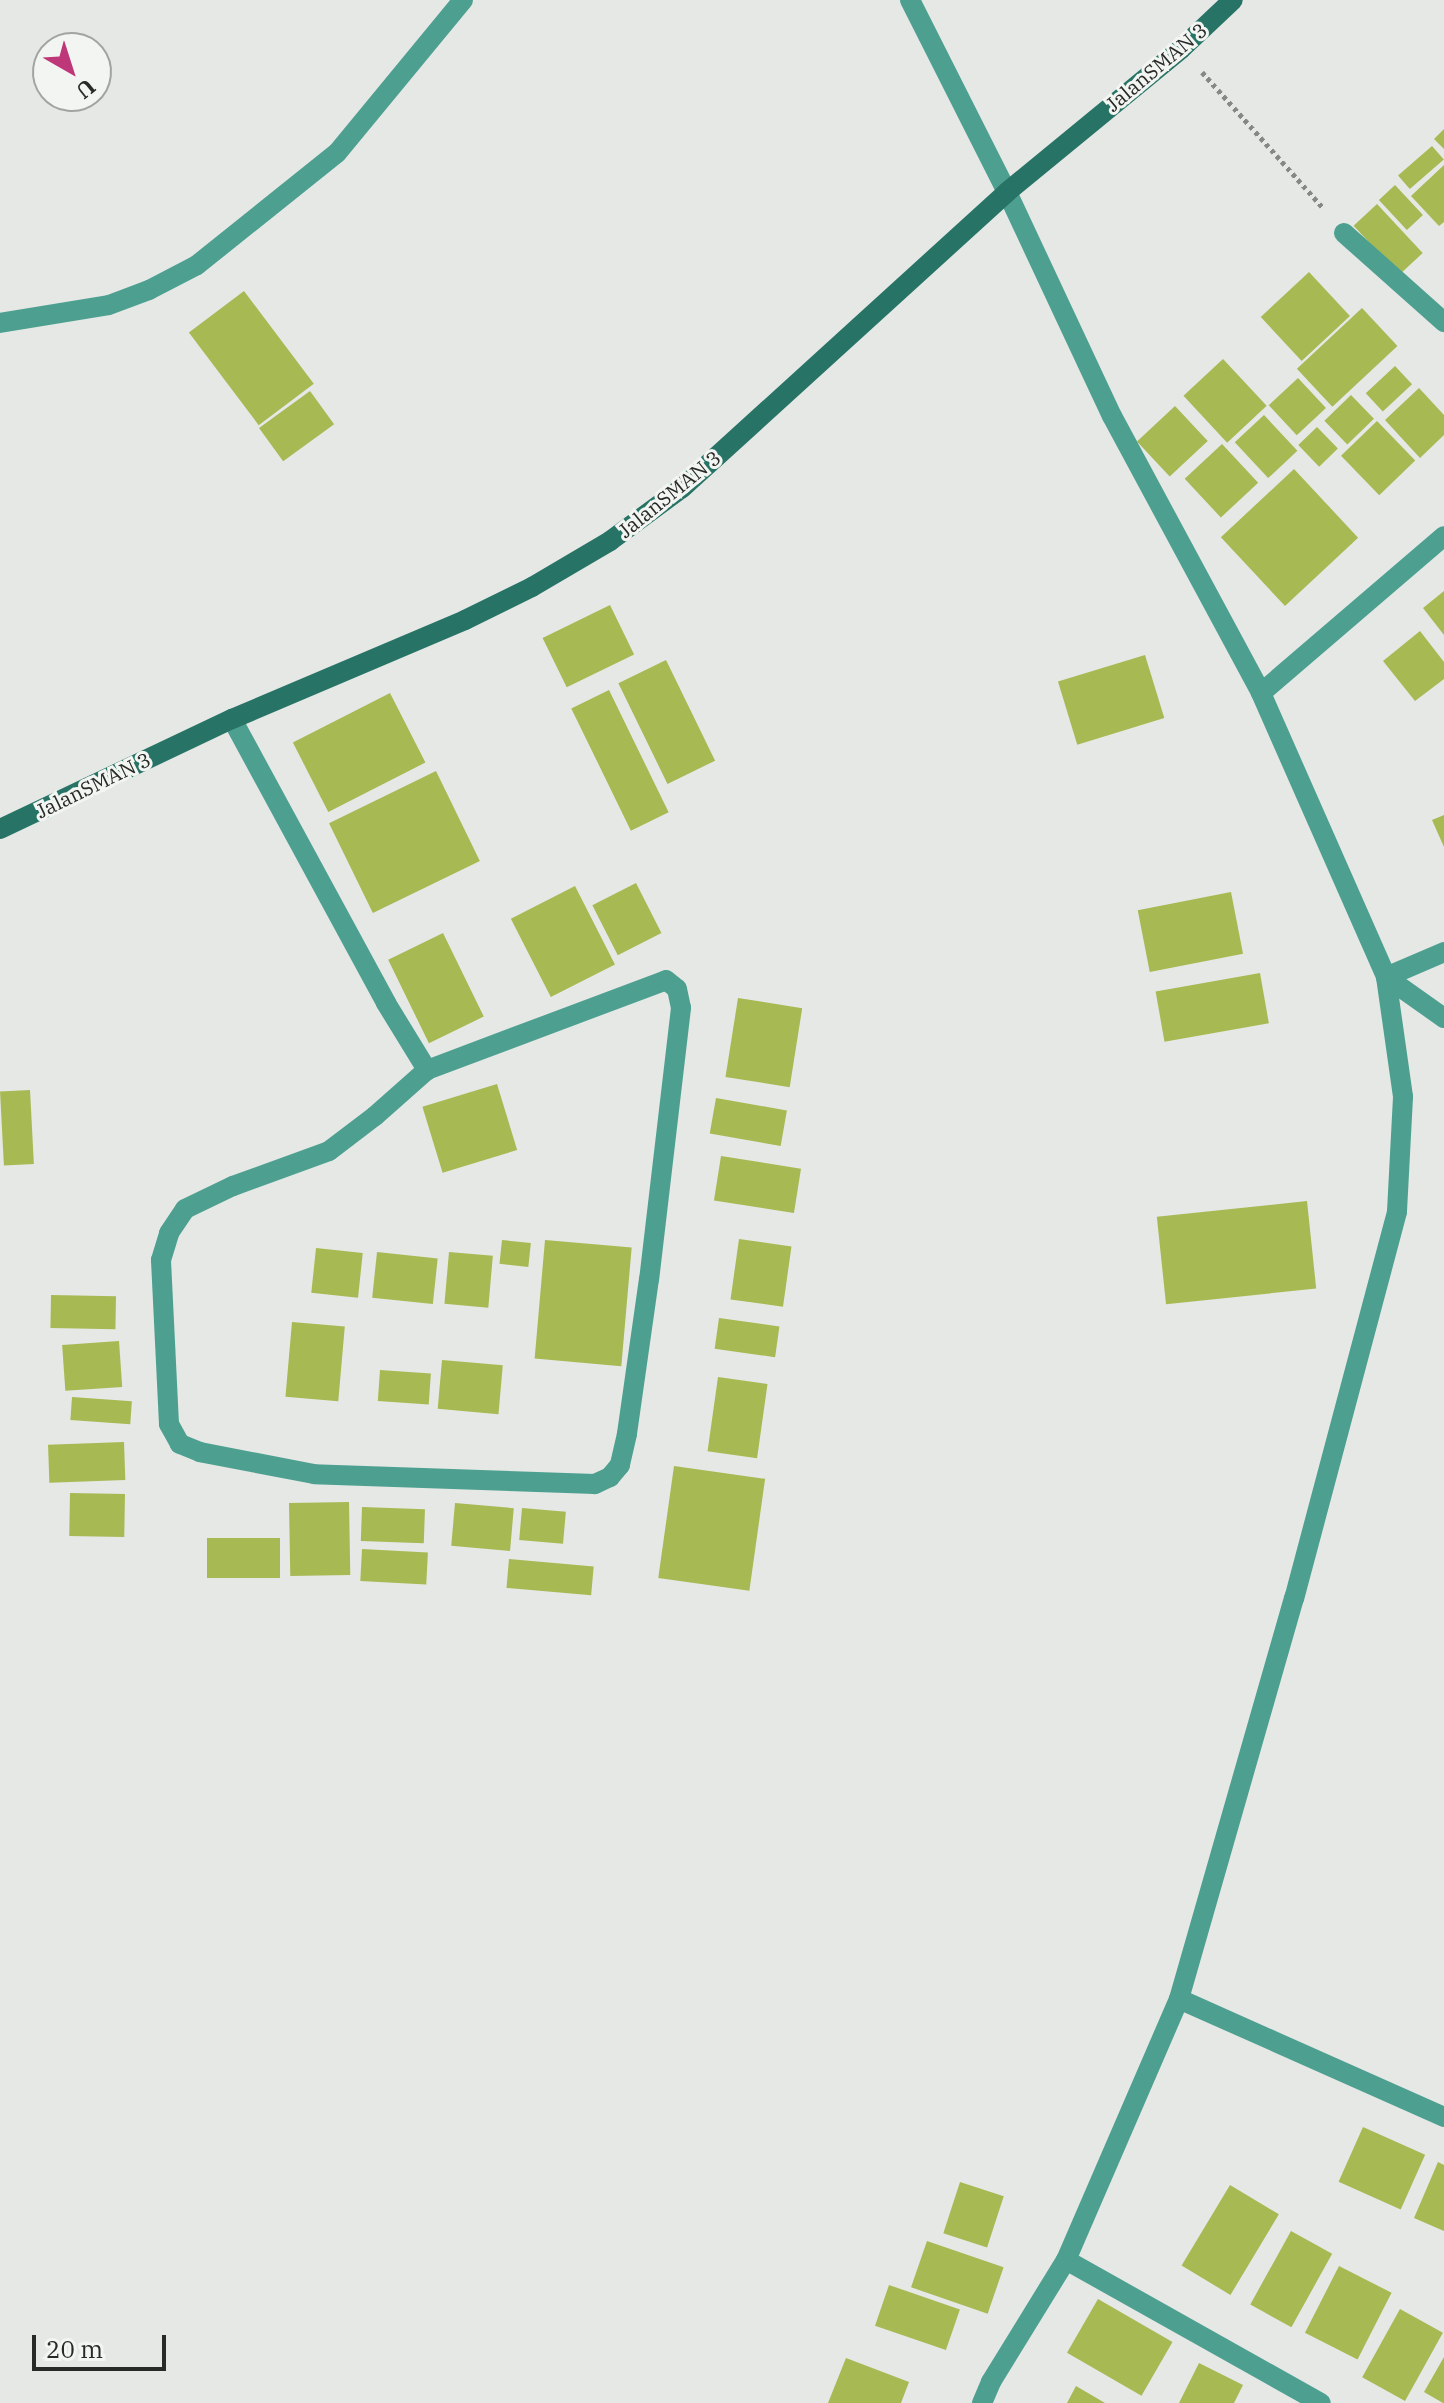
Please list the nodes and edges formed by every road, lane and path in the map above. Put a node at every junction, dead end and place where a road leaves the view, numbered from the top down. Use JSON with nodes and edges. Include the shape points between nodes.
{"nodes":[{"id":1,"x":463,"y":0,"type":"edge"},
{"id":2,"x":910,"y":0,"type":"edge"},
{"id":3,"x":1233,"y":0,"type":"edge"},
{"id":4,"x":1181,"y":49,"type":"junction"},
{"id":5,"x":1007,"y":192,"type":"junction"},
{"id":6,"x":1344,"y":233,"type":"joint"},
{"id":7,"x":1444,"y":322,"type":"edge"},
{"id":8,"x":0,"y":323,"type":"edge"},
{"id":9,"x":1444,"y":536,"type":"edge"},
{"id":10,"x":1261,"y":693,"type":"junction"},
{"id":11,"x":232,"y":719,"type":"junction"},
{"id":12,"x":0,"y":829,"type":"edge"},
{"id":13,"x":1444,"y":952,"type":"edge"},
{"id":14,"x":1386,"y":977,"type":"junction"},
{"id":15,"x":1444,"y":1018,"type":"edge"},
{"id":16,"x":427,"y":1070,"type":"junction"},
{"id":17,"x":1179,"y":1999,"type":"junction"},
{"id":18,"x":1444,"y":2117,"type":"edge"},
{"id":19,"x":1066,"y":2260,"type":"junction"},
{"id":20,"x":982,"y":2403,"type":"edge"},
{"id":21,"x":1321,"y":2403,"type":"edge"}],
"edges":[{"from":1,"to":8,"type":"street","via":[[337,153],[197,265],[109,305]]},
{"from":2,"to":5,"type":"street"},
{"from":3,"to":4,"type":"street","name":"JalanSMAN 3"},
{"from":4,"to":5,"type":"street","name":"JalanSMAN 3"},
{"from":4,"to":6,"type":"path"},
{"from":5,"to":10,"type":"street","via":[[1112,416]]},
{"from":5,"to":11,"type":"street","name":"JalanSMAN 3","via":[[682,488],[610,541],[465,620]]},
{"from":6,"to":7,"type":"street"},
{"from":9,"to":10,"type":"street"},
{"from":10,"to":14,"type":"street"},
{"from":11,"to":12,"type":"street","name":"JalanSMAN 3"},
{"from":11,"to":16,"type":"street"},
{"from":13,"to":14,"type":"street"},
{"from":14,"to":15,"type":"street"},
{"from":14,"to":17,"type":"street","via":[[1403,1097],[1397,1212]]},
{"from":16,"to":16,"type":"street","via":[[329,1151],[185,1209],[169,1233],[161,1260],[169,1424],[180,1444],[314,1474],[595,1484],[620,1465],[649,1279],[681,1008],[677,989],[666,980],[641,986]]},
{"from":17,"to":18,"type":"street"},
{"from":17,"to":19,"type":"street"},
{"from":19,"to":20,"type":"street"},
{"from":19,"to":21,"type":"street"}]}
